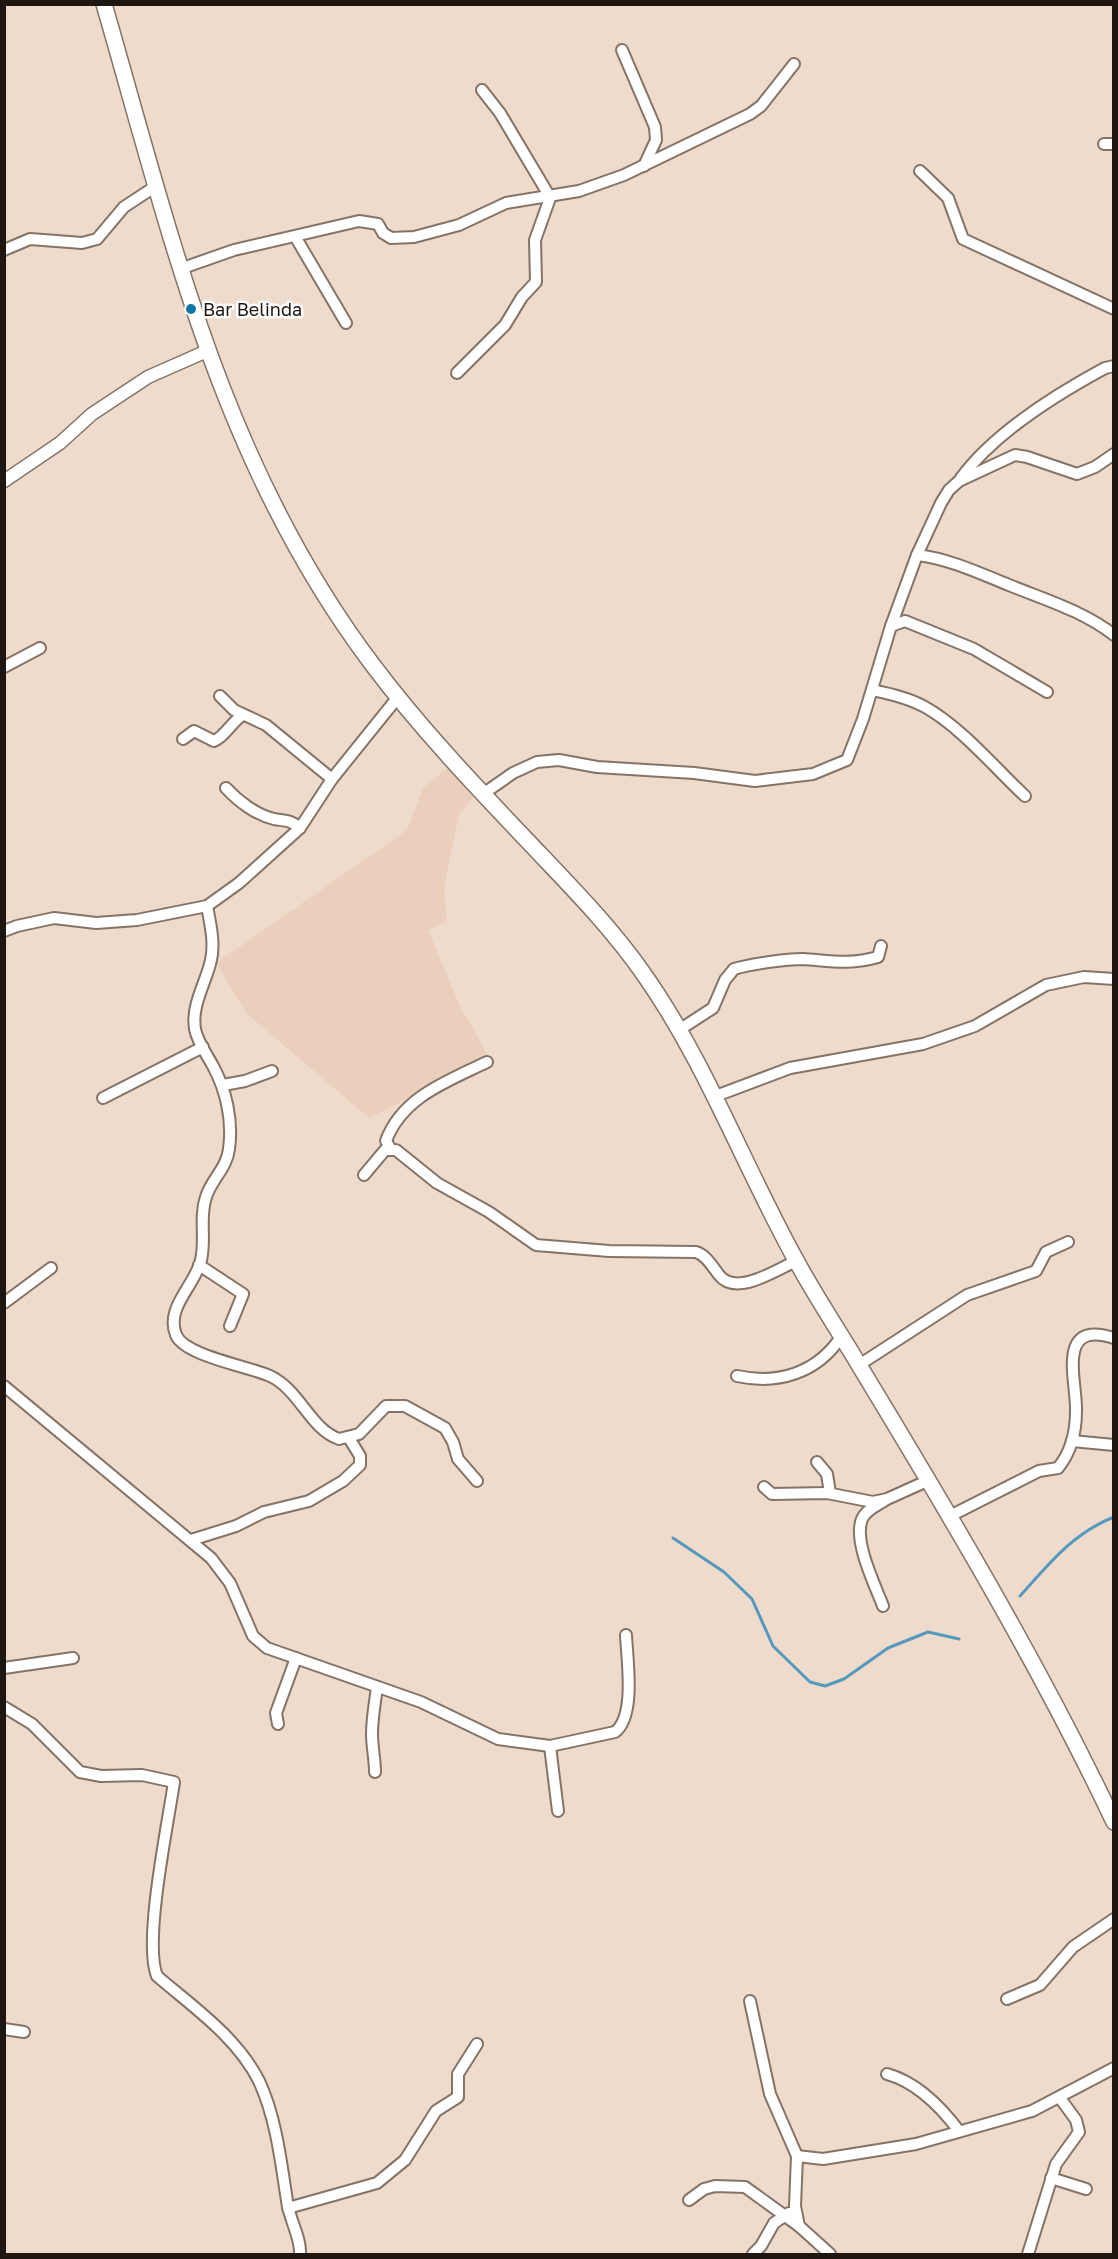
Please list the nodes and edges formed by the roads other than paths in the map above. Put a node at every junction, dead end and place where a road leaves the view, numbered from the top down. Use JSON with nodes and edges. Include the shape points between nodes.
{"nodes":[{"id":1,"x":104,"y":4,"type":"edge"},
{"id":2,"x":622,"y":50,"type":"dead end"},
{"id":3,"x":794,"y":64,"type":"dead end"},
{"id":4,"x":482,"y":90,"type":"dead end"},
{"id":5,"x":644,"y":166,"type":"junction"},
{"id":6,"x":920,"y":171,"type":"dead end"},
{"id":7,"x":156,"y":186,"type":"junction"},
{"id":8,"x":548,"y":198,"type":"junction"},
{"id":9,"x":296,"y":238,"type":"junction"},
{"id":10,"x":4,"y":250,"type":"edge"},
{"id":11,"x":180,"y":269,"type":"junction"},
{"id":12,"x":1113,"y":309,"type":"edge"},
{"id":13,"x":346,"y":323,"type":"dead end"},
{"id":14,"x":207,"y":351,"type":"junction"},
{"id":15,"x":1113,"y":366,"type":"edge"},
{"id":16,"x":457,"y":373,"type":"dead end"},
{"id":17,"x":1113,"y":454,"type":"edge"},
{"id":18,"x":4,"y":481,"type":"edge"},
{"id":19,"x":959,"y":481,"type":"junction"},
{"id":20,"x":917,"y":555,"type":"junction"},
{"id":21,"x":891,"y":626,"type":"junction"},
{"id":22,"x":1113,"y":635,"type":"edge"},
{"id":23,"x":40,"y":648,"type":"dead end"},
{"id":24,"x":4,"y":668,"type":"edge"},
{"id":25,"x":872,"y":690,"type":"junction"},
{"id":26,"x":1047,"y":692,"type":"dead end"},
{"id":27,"x":220,"y":696,"type":"dead end"},
{"id":28,"x":398,"y":697,"type":"junction"},
{"id":29,"x":243,"y":715,"type":"junction"},
{"id":30,"x":183,"y":739,"type":"dead end"},
{"id":31,"x":332,"y":779,"type":"junction"},
{"id":32,"x":226,"y":788,"type":"dead end"},
{"id":33,"x":483,"y":794,"type":"junction"},
{"id":34,"x":1025,"y":796,"type":"dead end"},
{"id":35,"x":300,"y":828,"type":"junction"},
{"id":36,"x":207,"y":906,"type":"junction"},
{"id":37,"x":4,"y":931,"type":"edge"},
{"id":38,"x":881,"y":946,"type":"dead end"},
{"id":39,"x":1113,"y":979,"type":"edge"},
{"id":40,"x":679,"y":1030,"type":"junction"},
{"id":41,"x":203,"y":1047,"type":"junction"},
{"id":42,"x":487,"y":1062,"type":"dead end"},
{"id":43,"x":272,"y":1071,"type":"dead end"},
{"id":44,"x":223,"y":1084,"type":"junction"},
{"id":45,"x":713,"y":1097,"type":"junction"},
{"id":46,"x":103,"y":1098,"type":"dead end"},
{"id":47,"x":390,"y":1148,"type":"junction"},
{"id":48,"x":364,"y":1175,"type":"dead end"},
{"id":49,"x":1068,"y":1242,"type":"dead end"},
{"id":50,"x":796,"y":1261,"type":"junction"},
{"id":51,"x":199,"y":1265,"type":"junction"},
{"id":52,"x":51,"y":1268,"type":"dead end"},
{"id":53,"x":4,"y":1303,"type":"edge"},
{"id":54,"x":230,"y":1326,"type":"dead end"},
{"id":55,"x":841,"y":1337,"type":"junction"},
{"id":56,"x":1113,"y":1338,"type":"edge"},
{"id":57,"x":859,"y":1365,"type":"junction"},
{"id":58,"x":737,"y":1376,"type":"dead end"},
{"id":59,"x":4,"y":1386,"type":"edge"},
{"id":60,"x":349,"y":1438,"type":"junction"},
{"id":61,"x":1072,"y":1441,"type":"junction"},
{"id":62,"x":1113,"y":1445,"type":"edge"},
{"id":63,"x":817,"y":1462,"type":"dead end"},
{"id":64,"x":477,"y":1481,"type":"dead end"},
{"id":65,"x":927,"y":1481,"type":"junction"},
{"id":66,"x":764,"y":1487,"type":"dead end"},
{"id":67,"x":830,"y":1493,"type":"junction"},
{"id":68,"x":887,"y":1499,"type":"junction"},
{"id":69,"x":948,"y":1516,"type":"junction"},
{"id":70,"x":191,"y":1540,"type":"junction"},
{"id":71,"x":882,"y":1606,"type":"dead end"},
{"id":72,"x":626,"y":1635,"type":"dead end"},
{"id":73,"x":73,"y":1658,"type":"dead end"},
{"id":74,"x":296,"y":1658,"type":"junction"},
{"id":75,"x":4,"y":1668,"type":"edge"},
{"id":76,"x":377,"y":1687,"type":"junction"},
{"id":77,"x":4,"y":1707,"type":"edge"},
{"id":78,"x":278,"y":1724,"type":"dead end"},
{"id":79,"x":550,"y":1746,"type":"junction"},
{"id":80,"x":375,"y":1772,"type":"dead end"},
{"id":81,"x":1109,"y":1801,"type":"edge"},
{"id":82,"x":558,"y":1811,"type":"dead end"},
{"id":83,"x":1113,"y":1822,"type":"edge"},
{"id":84,"x":1113,"y":1919,"type":"edge"},
{"id":85,"x":1007,"y":1999,"type":"dead end"},
{"id":86,"x":750,"y":2001,"type":"dead end"},
{"id":87,"x":4,"y":2029,"type":"edge"},
{"id":88,"x":24,"y":2032,"type":"dead end"},
{"id":89,"x":477,"y":2044,"type":"dead end"},
{"id":90,"x":1113,"y":2068,"type":"edge"},
{"id":91,"x":887,"y":2074,"type":"dead end"},
{"id":92,"x":1060,"y":2098,"type":"junction"},
{"id":93,"x":959,"y":2131,"type":"junction"},
{"id":94,"x":797,"y":2156,"type":"junction"},
{"id":95,"x":1051,"y":2178,"type":"junction"},
{"id":96,"x":1086,"y":2189,"type":"dead end"},
{"id":97,"x":689,"y":2200,"type":"dead end"},
{"id":98,"x":795,"y":2206,"type":"junction"},
{"id":99,"x":288,"y":2208,"type":"junction"},
{"id":100,"x":785,"y":2217,"type":"junction"},
{"id":101,"x":799,"y":2226,"type":"junction"},
{"id":102,"x":300,"y":2254,"type":"edge"},
{"id":103,"x":753,"y":2254,"type":"edge"},
{"id":104,"x":830,"y":2254,"type":"edge"},
{"id":105,"x":1028,"y":2254,"type":"edge"}],
"edges":[{"from":1,"to":7,"type":"main road"},
{"from":2,"to":5,"type":"street","via":[[655,127],[656,140]]},
{"from":3,"to":5,"type":"street","via":[[750,114]]},
{"from":4,"to":8,"type":"street","via":[[500,113]]},
{"from":5,"to":8,"type":"street","via":[[579,191]]},
{"from":6,"to":12,"type":"street","via":[[948,198],[963,238]]},
{"from":7,"to":10,"type":"street","via":[[124,207],[97,239],[82,243],[30,239]]},
{"from":7,"to":11,"type":"main road"},
{"from":8,"to":9,"type":"street","via":[[506,203],[459,225],[414,237],[391,238],[378,224],[359,221]]},
{"from":8,"to":16,"type":"street","via":[[536,240],[536,282],[505,325]]},
{"from":9,"to":11,"type":"street","via":[[234,250]]},
{"from":9,"to":13,"type":"street"},
{"from":11,"to":14,"type":"main road"},
{"from":14,"to":18,"type":"street","via":[[148,377]]},
{"from":14,"to":28,"type":"main road","via":[[244,446],[275,510],[325,597]]},
{"from":15,"to":19,"type":"street","via":[[1058,393],[991,446]]},
{"from":17,"to":19,"type":"street","via":[[1077,474],[1015,455]]},
{"from":19,"to":20,"type":"street","via":[[941,502]]},
{"from":20,"to":21,"type":"street"},
{"from":20,"to":22,"type":"street","via":[[952,562],[1053,602],[1082,614]]},
{"from":21,"to":25,"type":"street"},
{"from":21,"to":26,"type":"street","via":[[905,621],[950,638]]},
{"from":23,"to":24,"type":"street"},
{"from":25,"to":33,"type":"street","via":[[847,760],[813,774],[755,781],[559,760],[537,762]]},
{"from":25,"to":34,"type":"street","via":[[907,699],[942,718]]},
{"from":27,"to":29,"type":"street"},
{"from":28,"to":31,"type":"street"},
{"from":28,"to":33,"type":"main road"},
{"from":29,"to":30,"type":"street","via":[[219,740],[194,731]]},
{"from":29,"to":31,"type":"street","via":[[266,725]]},
{"from":31,"to":35,"type":"street"},
{"from":32,"to":35,"type":"street","via":[[246,805],[273,819],[291,820]]},
{"from":33,"to":40,"type":"main road","via":[[608,928],[643,973]]},
{"from":35,"to":36,"type":"street"},
{"from":36,"to":37,"type":"street","via":[[137,920],[96,923],[54,918]]},
{"from":36,"to":41,"type":"street","via":[[212,957],[193,1015]]},
{"from":38,"to":40,"type":"street","via":[[878,957],[865,960],[838,964],[803,959],[734,969],[713,1008]]},
{"from":39,"to":45,"type":"street","via":[[1084,977],[1046,985],[975,1026],[922,1044],[790,1068]]},
{"from":40,"to":45,"type":"main road"},
{"from":41,"to":44,"type":"street"},
{"from":41,"to":46,"type":"street"},
{"from":42,"to":47,"type":"street","via":[[418,1097],[390,1130],[386,1141]]},
{"from":43,"to":44,"type":"street"},
{"from":44,"to":51,"type":"street","via":[[229,1149],[204,1202]]},
{"from":45,"to":50,"type":"main road"},
{"from":47,"to":48,"type":"street"},
{"from":47,"to":50,"type":"street","via":[[451,1193],[472,1201],[536,1245],[696,1252],[722,1279],[732,1283],[756,1279]]},
{"from":49,"to":57,"type":"street","via":[[1046,1252],[1036,1271],[967,1295]]},
{"from":50,"to":55,"type":"main road"},
{"from":51,"to":54,"type":"street","via":[[243,1294]]},
{"from":51,"to":60,"type":"street","via":[[175,1311],[180,1341],[193,1350],[270,1376],[301,1400],[322,1430],[339,1439]]},
{"from":52,"to":53,"type":"street"},
{"from":55,"to":57,"type":"main road"},
{"from":55,"to":58,"type":"street","via":[[827,1357],[792,1375],[771,1381]]},
{"from":56,"to":61,"type":"street","via":[[1092,1335],[1082,1339],[1073,1350],[1076,1409]]},
{"from":57,"to":65,"type":"main road"},
{"from":59,"to":70,"type":"street"},
{"from":60,"to":64,"type":"street","via":[[366,1428],[386,1406],[405,1406],[445,1428],[458,1459]]},
{"from":60,"to":70,"type":"street","via":[[360,1456],[360,1465],[343,1481],[309,1501],[264,1512],[236,1526]]},
{"from":61,"to":62,"type":"street"},
{"from":61,"to":69,"type":"street","via":[[1058,1468],[1039,1471]]},
{"from":63,"to":67,"type":"street","via":[[827,1474]]},
{"from":65,"to":68,"type":"street"},
{"from":65,"to":69,"type":"main road"},
{"from":66,"to":67,"type":"street","via":[[772,1494]]},
{"from":67,"to":68,"type":"street","via":[[873,1502]]},
{"from":68,"to":71,"type":"street","via":[[868,1511],[861,1525],[862,1550]]},
{"from":69,"to":81,"type":"main road"},
{"from":70,"to":74,"type":"street","via":[[220,1568],[260,1645]]},
{"from":72,"to":79,"type":"street","via":[[628,1699],[619,1729]]},
{"from":73,"to":75,"type":"street"},
{"from":74,"to":76,"type":"street"},
{"from":74,"to":78,"type":"street","via":[[276,1713]]},
{"from":76,"to":79,"type":"street","via":[[421,1702],[498,1739]]},
{"from":76,"to":80,"type":"street","via":[[372,1738]]},
{"from":77,"to":99,"type":"street","via":[[32,1724],[80,1772],[142,1775],[174,1782],[153,1933],[153,1965],[157,1976],[224,2033],[259,2081],[273,2124]]},
{"from":79,"to":82,"type":"street"},
{"from":81,"to":83,"type":"main road"},
{"from":84,"to":85,"type":"street","via":[[1072,1947],[1040,1985]]},
{"from":86,"to":94,"type":"street","via":[[770,2094]]},
{"from":87,"to":88,"type":"street"},
{"from":89,"to":99,"type":"street","via":[[458,2074],[458,2097],[436,2111],[397,2169],[377,2183]]},
{"from":90,"to":92,"type":"street"},
{"from":91,"to":93,"type":"street","via":[[900,2077],[938,2106]]},
{"from":92,"to":93,"type":"street","via":[[1018,2116]]},
{"from":92,"to":95,"type":"street","via":[[1079,2132],[1060,2157]]},
{"from":93,"to":94,"type":"street","via":[[868,2153],[823,2159]]},
{"from":94,"to":98,"type":"street"},
{"from":95,"to":96,"type":"street"},
{"from":95,"to":105,"type":"street"},
{"from":97,"to":100,"type":"street","via":[[704,2189],[735,2185],[752,2191]]},
{"from":98,"to":100,"type":"street"},
{"from":98,"to":101,"type":"street"},
{"from":99,"to":102,"type":"street"},
{"from":100,"to":101,"type":"street"},
{"from":100,"to":103,"type":"street","via":[[774,2223]]},
{"from":101,"to":104,"type":"street"}]}
